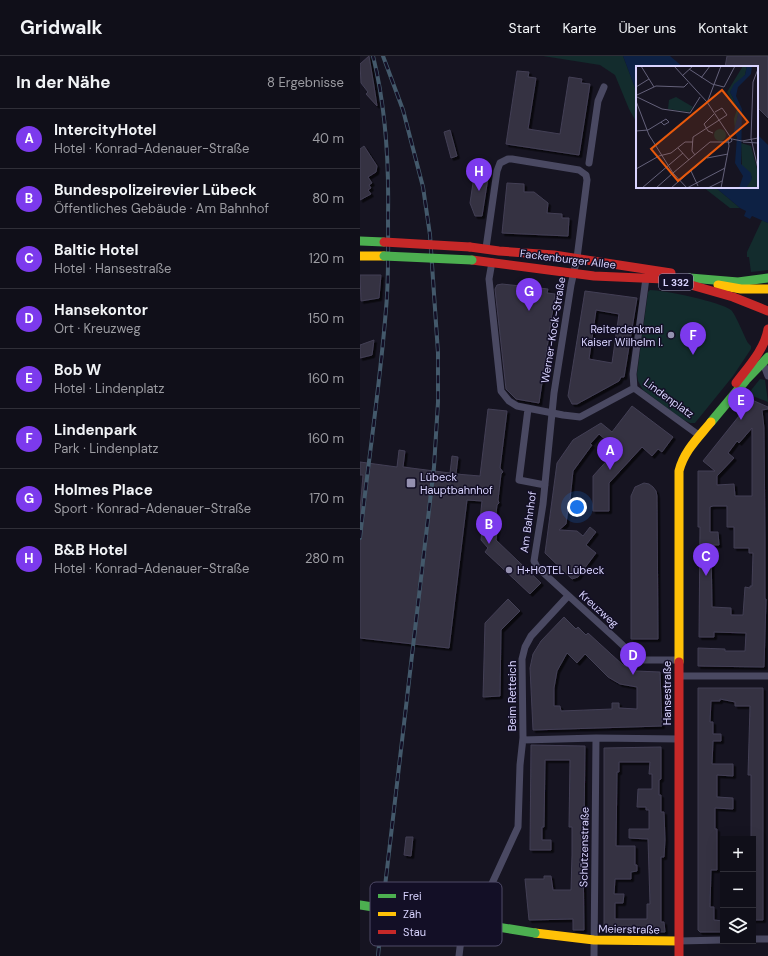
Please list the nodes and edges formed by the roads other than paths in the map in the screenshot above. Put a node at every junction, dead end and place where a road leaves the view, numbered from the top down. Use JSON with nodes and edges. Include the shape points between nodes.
{"nodes":[{"id":1,"x":604,"y":87,"type":"dead end"},
{"id":2,"x":589,"y":163,"type":"dead end"},
{"id":3,"x":361,"y":239,"type":"edge"},
{"id":4,"x":486,"y":248,"type":"junction"},
{"id":5,"x":363,"y":256,"type":"edge"},
{"id":6,"x":577,"y":258,"type":"junction"},
{"id":7,"x":492,"y":262,"type":"junction"},
{"id":8,"x":574,"y":273,"type":"junction"},
{"id":9,"x":646,"y":278,"type":"junction"},
{"id":10,"x":690,"y":278,"type":"junction"},
{"id":11,"x":768,"y":278,"type":"edge"},
{"id":12,"x":768,"y":289,"type":"edge"},
{"id":13,"x":768,"y":311,"type":"edge"},
{"id":14,"x":768,"y":329,"type":"edge"},
{"id":15,"x":766,"y":360,"type":"edge"},
{"id":16,"x":768,"y":376,"type":"edge"},
{"id":17,"x":634,"y":388,"type":"junction"},
{"id":18,"x":732,"y":397,"type":"junction"},
{"id":19,"x":528,"y":409,"type":"junction"},
{"id":20,"x":552,"y":413,"type":"junction"},
{"id":21,"x":700,"y":436,"type":"junction"},
{"id":22,"x":544,"y":485,"type":"junction"},
{"id":23,"x":568,"y":596,"type":"junction"},
{"id":24,"x":679,"y":660,"type":"junction"},
{"id":25,"x":679,"y":676,"type":"junction"},
{"id":26,"x":768,"y":676,"type":"edge"},
{"id":27,"x":596,"y":738,"type":"junction"},
{"id":28,"x":679,"y":739,"type":"junction"},
{"id":29,"x":523,"y":740,"type":"junction"},
{"id":30,"x":493,"y":882,"type":"edge"},
{"id":31,"x":360,"y":905,"type":"edge"},
{"id":32,"x":370,"y":907,"type":"edge"},
{"id":33,"x":502,"y":928,"type":"edge"},
{"id":34,"x":756,"y":939,"type":"edge"},
{"id":35,"x":768,"y":939,"type":"edge"},
{"id":36,"x":594,"y":940,"type":"junction"},
{"id":37,"x":720,"y":940,"type":"edge"},
{"id":38,"x":678,"y":941,"type":"junction"},
{"id":39,"x":460,"y":946,"type":"edge"},
{"id":40,"x":458,"y":956,"type":"edge"},
{"id":41,"x":594,"y":956,"type":"edge"},
{"id":42,"x":679,"y":956,"type":"edge"}],
"edges":[{"from":1,"to":2,"type":"street","via":[[598,101]]},
{"from":3,"to":4,"type":"main road","name":"Fackenburger Allee","number":"L 332","bridge":true},
{"from":3,"to":5,"type":"main road"},
{"from":4,"to":6,"type":"main road","name":"Fackenburger Allee","number":"L 332"},
{"from":4,"to":6,"type":"street","name":"Werner-Kock-Straße","via":[[497,171],[500,163],[512,159],[579,170],[586,175]]},
{"from":5,"to":7,"type":"main road","name":"Fackenburger Allee","number":"L 332","bridge":true},
{"from":6,"to":8,"type":"street","name":"Werner-Kock-Straße"},
{"from":6,"to":10,"type":"main road","name":"Fackenburger Allee","number":"L 332","via":[[663,271]]},
{"from":7,"to":8,"type":"main road","name":"Fackenburger Allee","number":"L 332"},
{"from":7,"to":19,"type":"street","via":[[489,279],[500,391],[509,402]]},
{"from":8,"to":9,"type":"main road","name":"Fackenburger Allee","number":"L 332"},
{"from":8,"to":20,"type":"street","name":"Werner-Kock-Straße"},
{"from":9,"to":13,"type":"main road","name":"Fackenburger Allee","number":"L 332","via":[[664,279],[713,291]]},
{"from":9,"to":17,"type":"street","name":"Lindenplatz","via":[[633,374]]},
{"from":10,"to":11,"type":"main road","via":[[738,282]]},
{"from":10,"to":12,"type":"main road","name":"Fackenburger Allee","number":"L 332","via":[[741,289]]},
{"from":14,"to":18,"type":"main road","via":[[765,342],[737,380]]},
{"from":15,"to":16,"type":"street"},
{"from":15,"to":18,"type":"main road"},
{"from":17,"to":20,"type":"street","via":[[580,417]]},
{"from":17,"to":21,"type":"street","name":"Lindenplatz"},
{"from":18,"to":21,"type":"main road"},
{"from":19,"to":20,"type":"street"},
{"from":19,"to":22,"type":"street","name":"Am Bahnhof","via":[[519,480]]},
{"from":20,"to":22,"type":"street","name":"Am Bahnhof"},
{"from":21,"to":24,"type":"main road","name":"Hansestraße","via":[[684,456],[678,470]]},
{"from":22,"to":23,"type":"street","name":"Am Bahnhof","via":[[534,562]]},
{"from":23,"to":24,"type":"street","name":"Kreuzweg","via":[[638,658]]},
{"from":23,"to":29,"type":"street","name":"Beim Retteich","via":[[535,630],[522,659]]},
{"from":24,"to":25,"type":"main road","name":"Hansestraße"},
{"from":25,"to":26,"type":"street"},
{"from":25,"to":28,"type":"main road","name":"Hansestraße"},
{"from":27,"to":28,"type":"street"},
{"from":27,"to":29,"type":"street"},
{"from":27,"to":36,"type":"street","name":"Schützenstraße"},
{"from":28,"to":38,"type":"main road","name":"Hansestraße"},
{"from":29,"to":30,"type":"street","name":"Beim Retteich","via":[[518,827]]},
{"from":31,"to":32,"type":"main road","name":"Meierstraße","bridge":true},
{"from":33,"to":36,"type":"main road","name":"Meierstraße","bridge":true},
{"from":34,"to":35,"type":"street"},
{"from":36,"to":38,"type":"main road","name":"Meierstraße"},
{"from":36,"to":41,"type":"street","name":"Schützenstraße"},
{"from":37,"to":38,"type":"street","name":"Meierstraße"},
{"from":38,"to":42,"type":"main road","name":"Hansestraße"},
{"from":39,"to":40,"type":"street","name":"Beim Retteich"}]}
